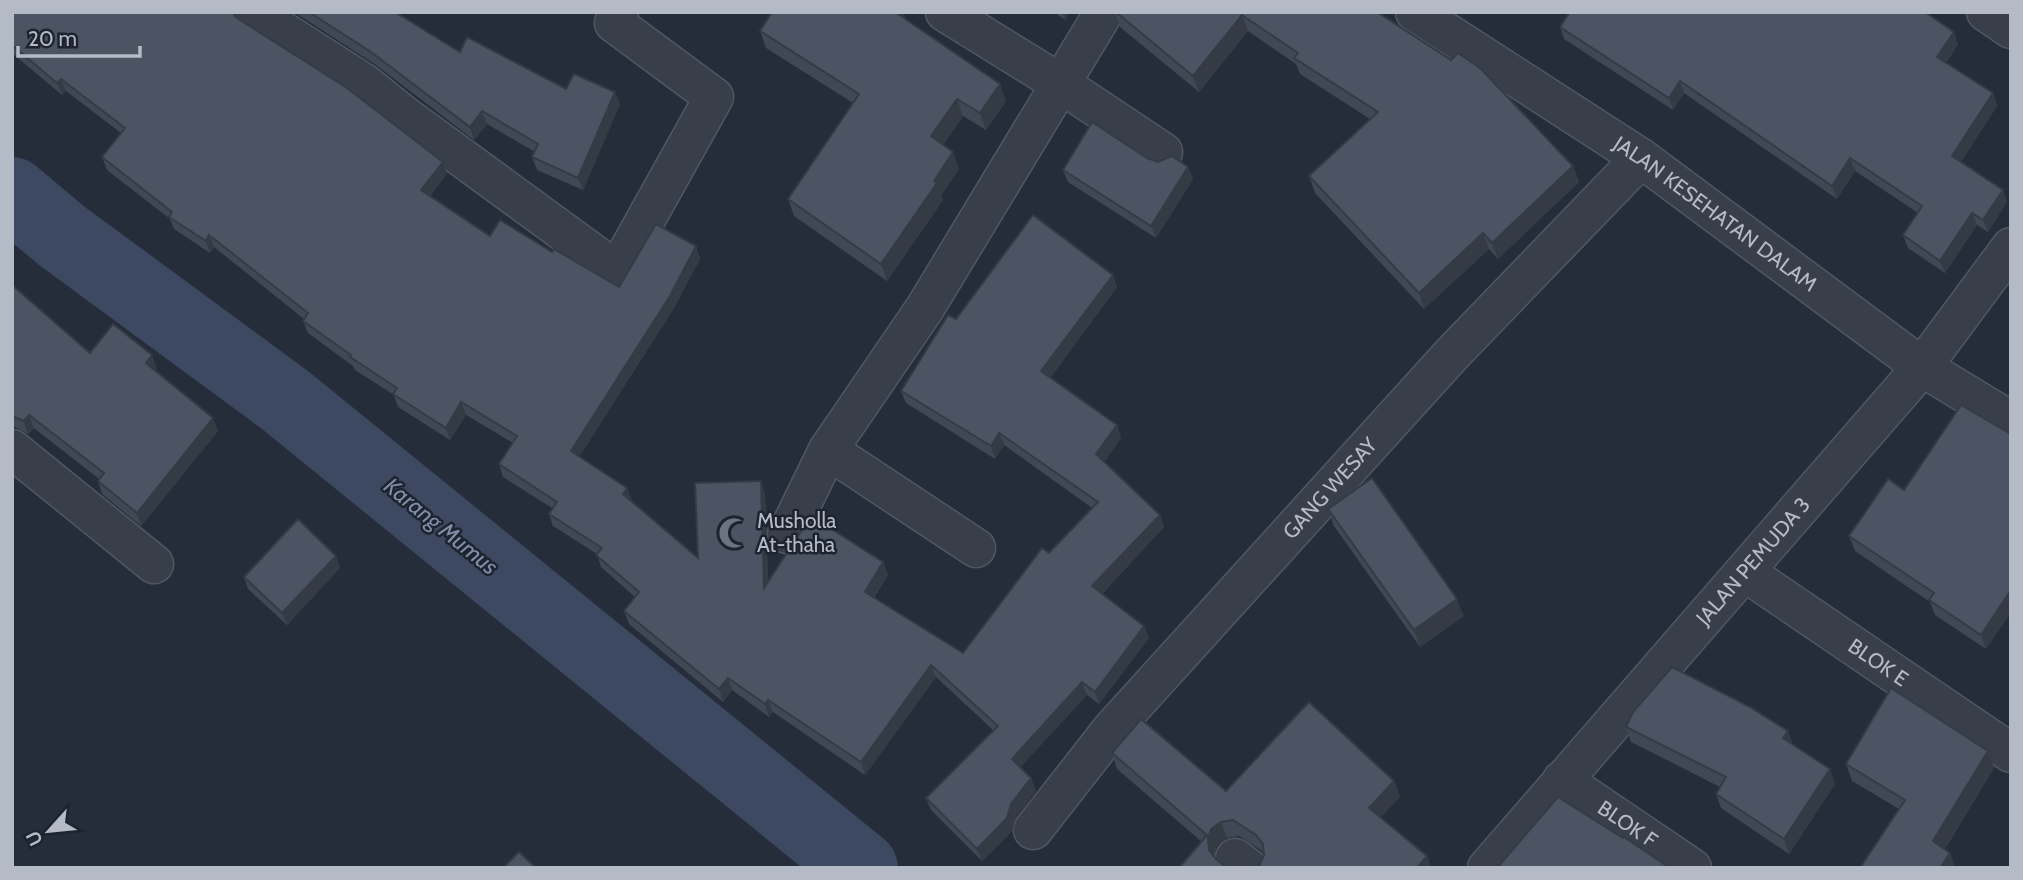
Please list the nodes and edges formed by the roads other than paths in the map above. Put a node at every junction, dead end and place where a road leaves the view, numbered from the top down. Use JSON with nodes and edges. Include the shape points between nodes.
{"nodes":[{"id":1,"x":619,"y":12,"type":"edge"},
{"id":2,"x":945,"y":12,"type":"edge"},
{"id":3,"x":1104,"y":12,"type":"edge"},
{"id":4,"x":1415,"y":12,"type":"edge"},
{"id":5,"x":1986,"y":12,"type":"edge"},
{"id":6,"x":260,"y":14,"type":"edge"},
{"id":7,"x":2011,"y":29,"type":"edge"},
{"id":8,"x":1061,"y":85,"type":"junction"},
{"id":9,"x":1163,"y":152,"type":"dead end"},
{"id":10,"x":1641,"y":158,"type":"junction"},
{"id":11,"x":2011,"y":247,"type":"edge"},
{"id":12,"x":1922,"y":367,"type":"junction"},
{"id":13,"x":2011,"y":421,"type":"edge"},
{"id":14,"x":12,"y":449,"type":"edge"},
{"id":15,"x":828,"y":450,"type":"junction"},
{"id":16,"x":788,"y":534,"type":"dead end"},
{"id":17,"x":976,"y":548,"type":"dead end"},
{"id":18,"x":154,"y":564,"type":"dead end"},
{"id":19,"x":1745,"y":572,"type":"junction"},
{"id":20,"x":2011,"y":753,"type":"edge"},
{"id":21,"x":1562,"y":780,"type":"junction"},
{"id":22,"x":1033,"y":830,"type":"dead end"},
{"id":23,"x":1487,"y":868,"type":"edge"},
{"id":24,"x":1692,"y":868,"type":"edge"}],
"edges":[{"from":1,"to":6,"type":"street","via":[[614,23],[714,97],[617,271],[364,83]]},
{"from":2,"to":8,"type":"street"},
{"from":3,"to":8,"type":"street"},
{"from":4,"to":10,"type":"street","name":"JALAN KESEHATAN DALAM"},
{"from":5,"to":7,"type":"street"},
{"from":8,"to":9,"type":"street"},
{"from":8,"to":15,"type":"street","via":[[925,308]]},
{"from":10,"to":12,"type":"street","name":"JALAN KESEHATAN DALAM"},
{"from":10,"to":22,"type":"street","name":"GANG WESAY","via":[[1443,364],[1112,729]]},
{"from":11,"to":12,"type":"street","name":"JALAN PEMUDA 3"},
{"from":12,"to":13,"type":"street","name":"JALAN KESEHATAN DALAM"},
{"from":12,"to":19,"type":"street","name":"JALAN PEMUDA 3"},
{"from":14,"to":18,"type":"street"},
{"from":15,"to":16,"type":"street"},
{"from":15,"to":17,"type":"street"},
{"from":19,"to":20,"type":"street","name":"BLOK E"},
{"from":19,"to":21,"type":"street","name":"JALAN PEMUDA 3"},
{"from":21,"to":23,"type":"street","name":"JALAN PEMUDA 3"},
{"from":21,"to":24,"type":"street","name":"BLOK F"}]}
